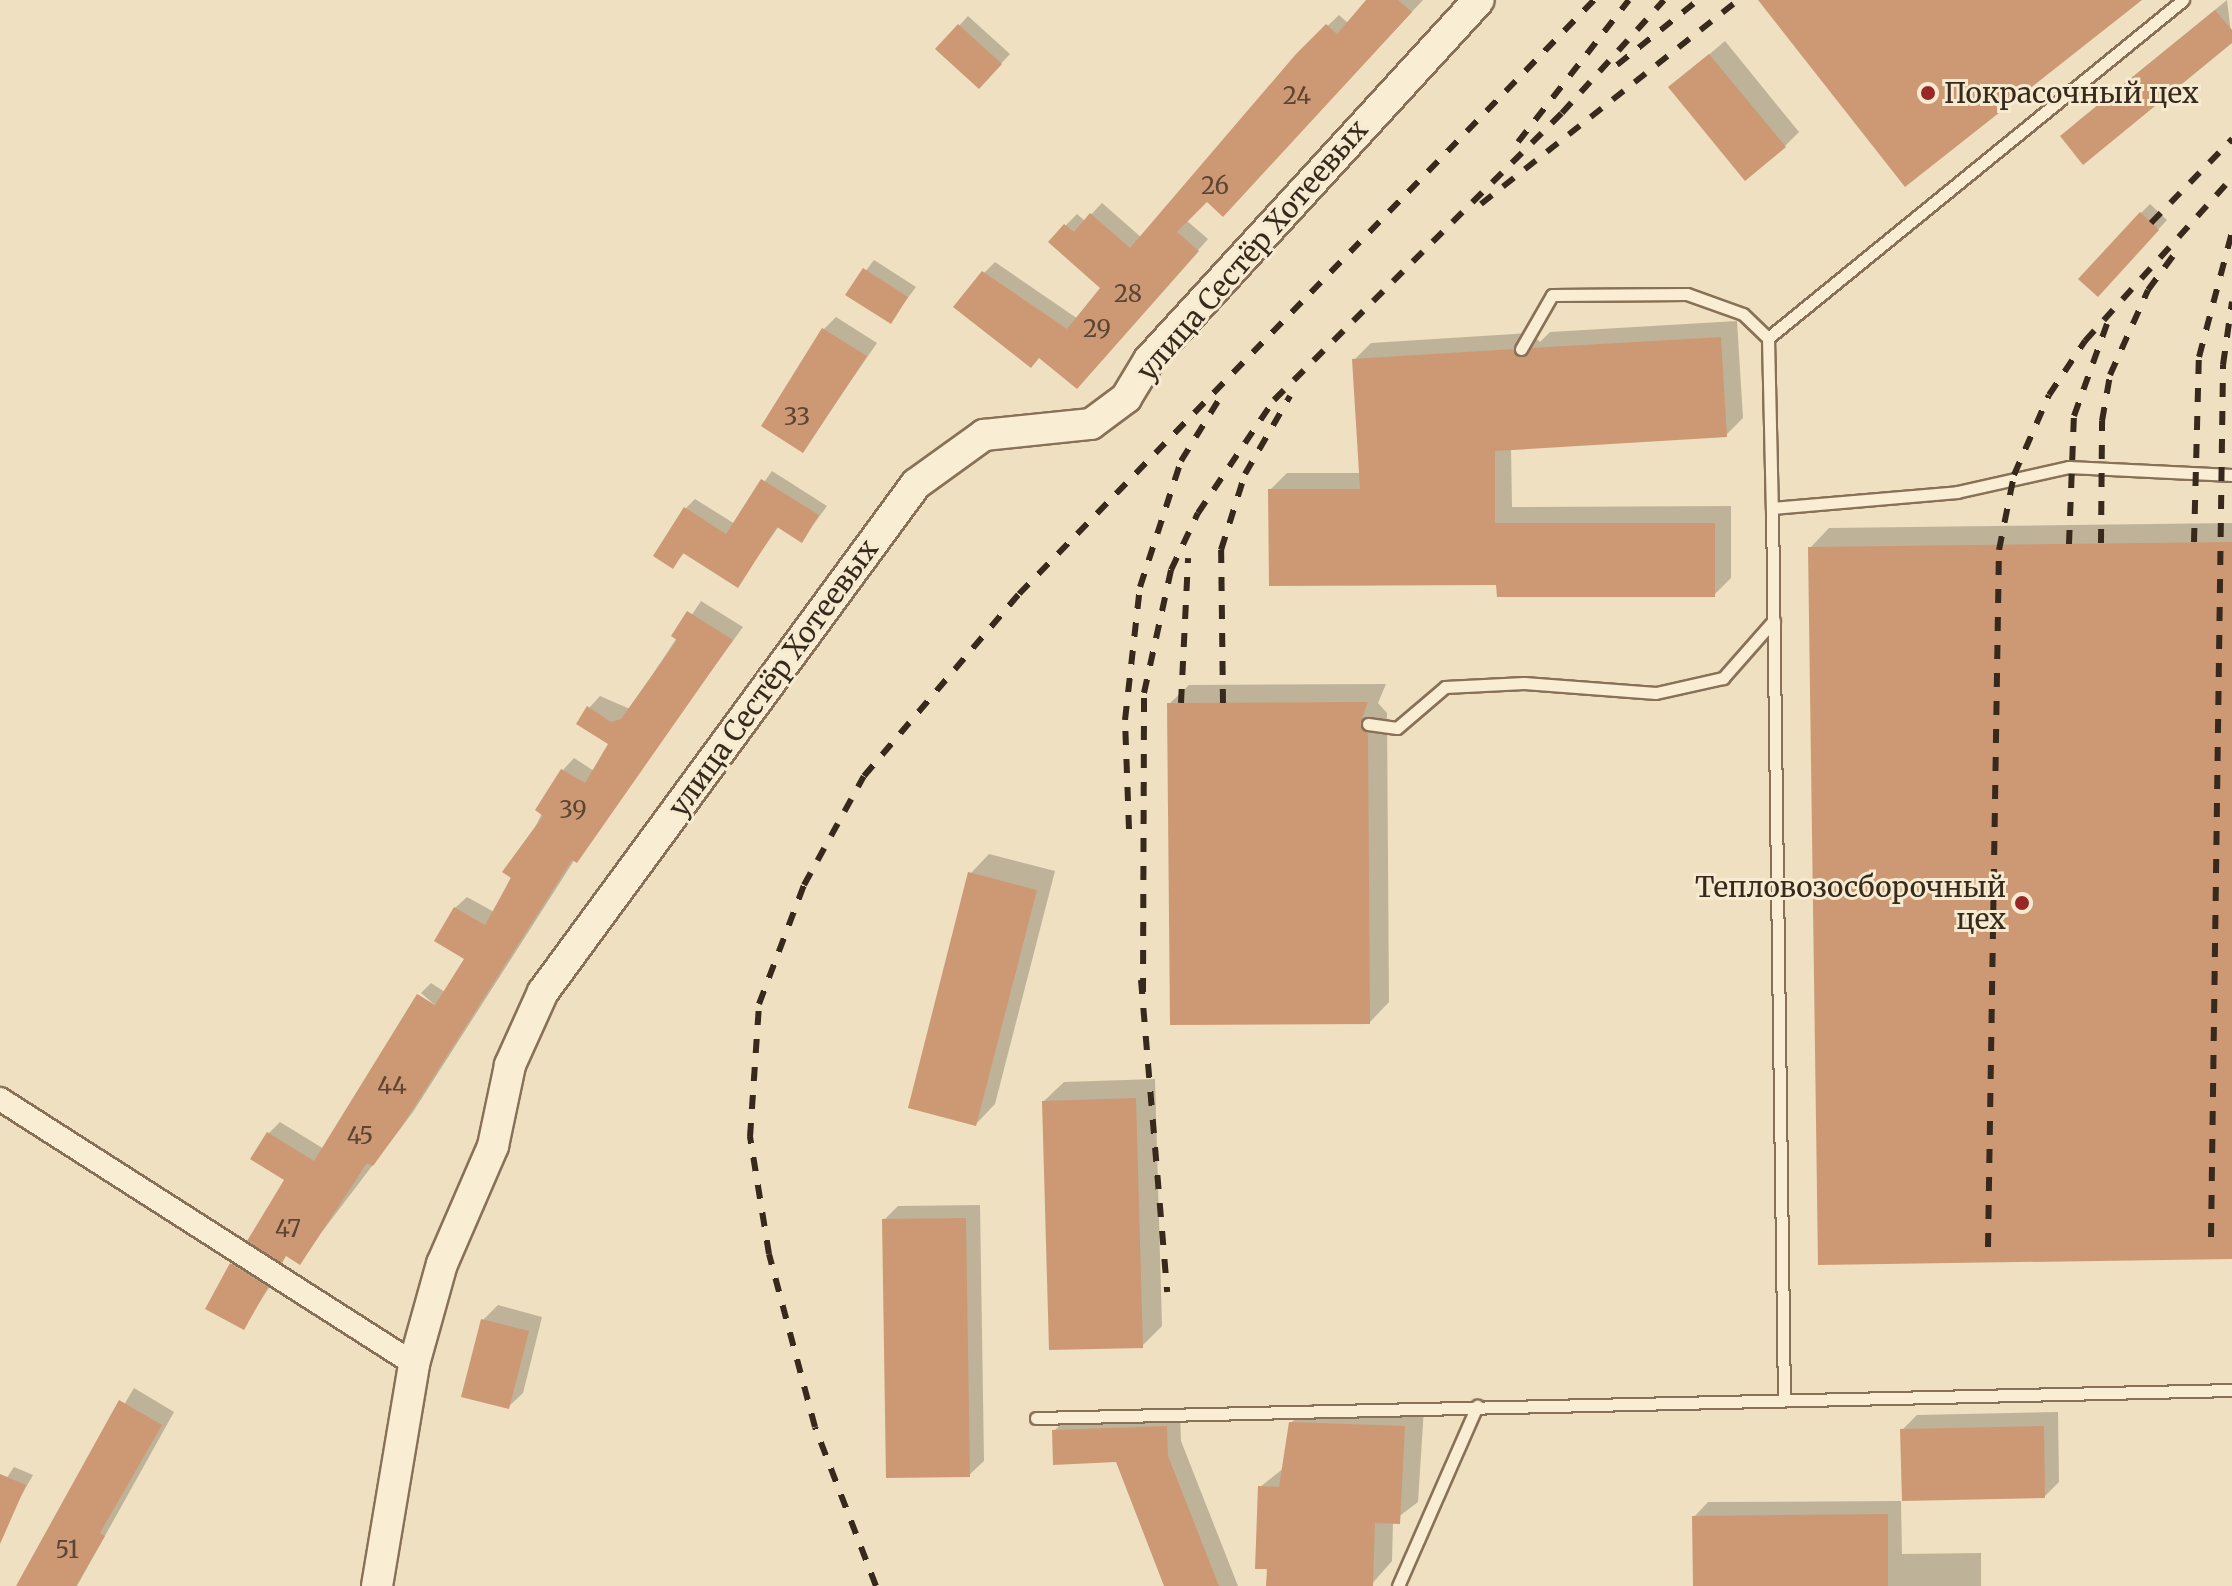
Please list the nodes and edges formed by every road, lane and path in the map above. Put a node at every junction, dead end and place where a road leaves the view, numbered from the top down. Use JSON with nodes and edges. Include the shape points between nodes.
{"nodes":[{"id":1,"x":1479,"y":0,"type":"edge"},
{"id":2,"x":2183,"y":0,"type":"edge"},
{"id":3,"x":1768,"y":338,"type":"junction"},
{"id":4,"x":1521,"y":349,"type":"dead end"},
{"id":5,"x":2232,"y":475,"type":"edge"},
{"id":6,"x":1772,"y":508,"type":"junction"},
{"id":7,"x":1774,"y":620,"type":"junction"},
{"id":8,"x":1368,"y":724,"type":"dead end"},
{"id":9,"x":0,"y":1099,"type":"edge"},
{"id":10,"x":414,"y":1364,"type":"junction"},
{"id":11,"x":2232,"y":1390,"type":"edge"},
{"id":12,"x":1784,"y":1397,"type":"junction"},
{"id":13,"x":1477,"y":1406,"type":"junction"},
{"id":14,"x":1036,"y":1418,"type":"dead end"},
{"id":15,"x":377,"y":1586,"type":"edge"},
{"id":16,"x":1398,"y":1586,"type":"edge"}],
"edges":[{"from":1,"to":10,"type":"street","name":"улица Сестёр Хотеевых","via":[[1149,360],[1126,398],[1091,424],[984,435],[916,484],[543,992],[510,1065],[493,1146],[442,1264]]},
{"from":2,"to":3,"type":"lane"},
{"from":3,"to":4,"type":"lane","via":[[1743,314],[1687,294],[1552,295]]},
{"from":3,"to":6,"type":"lane"},
{"from":5,"to":6,"type":"lane","via":[[2069,467],[1957,492]]},
{"from":6,"to":7,"type":"lane"},
{"from":7,"to":8,"type":"lane","via":[[1723,678],[1656,693],[1524,683],[1445,687],[1397,728]]},
{"from":7,"to":12,"type":"lane"},
{"from":9,"to":10,"type":"street"},
{"from":10,"to":15,"type":"street","name":"улица Сестёр Хотеевых"},
{"from":11,"to":12,"type":"lane"},
{"from":12,"to":13,"type":"lane"},
{"from":13,"to":14,"type":"lane"},
{"from":13,"to":16,"type":"lane"}]}
